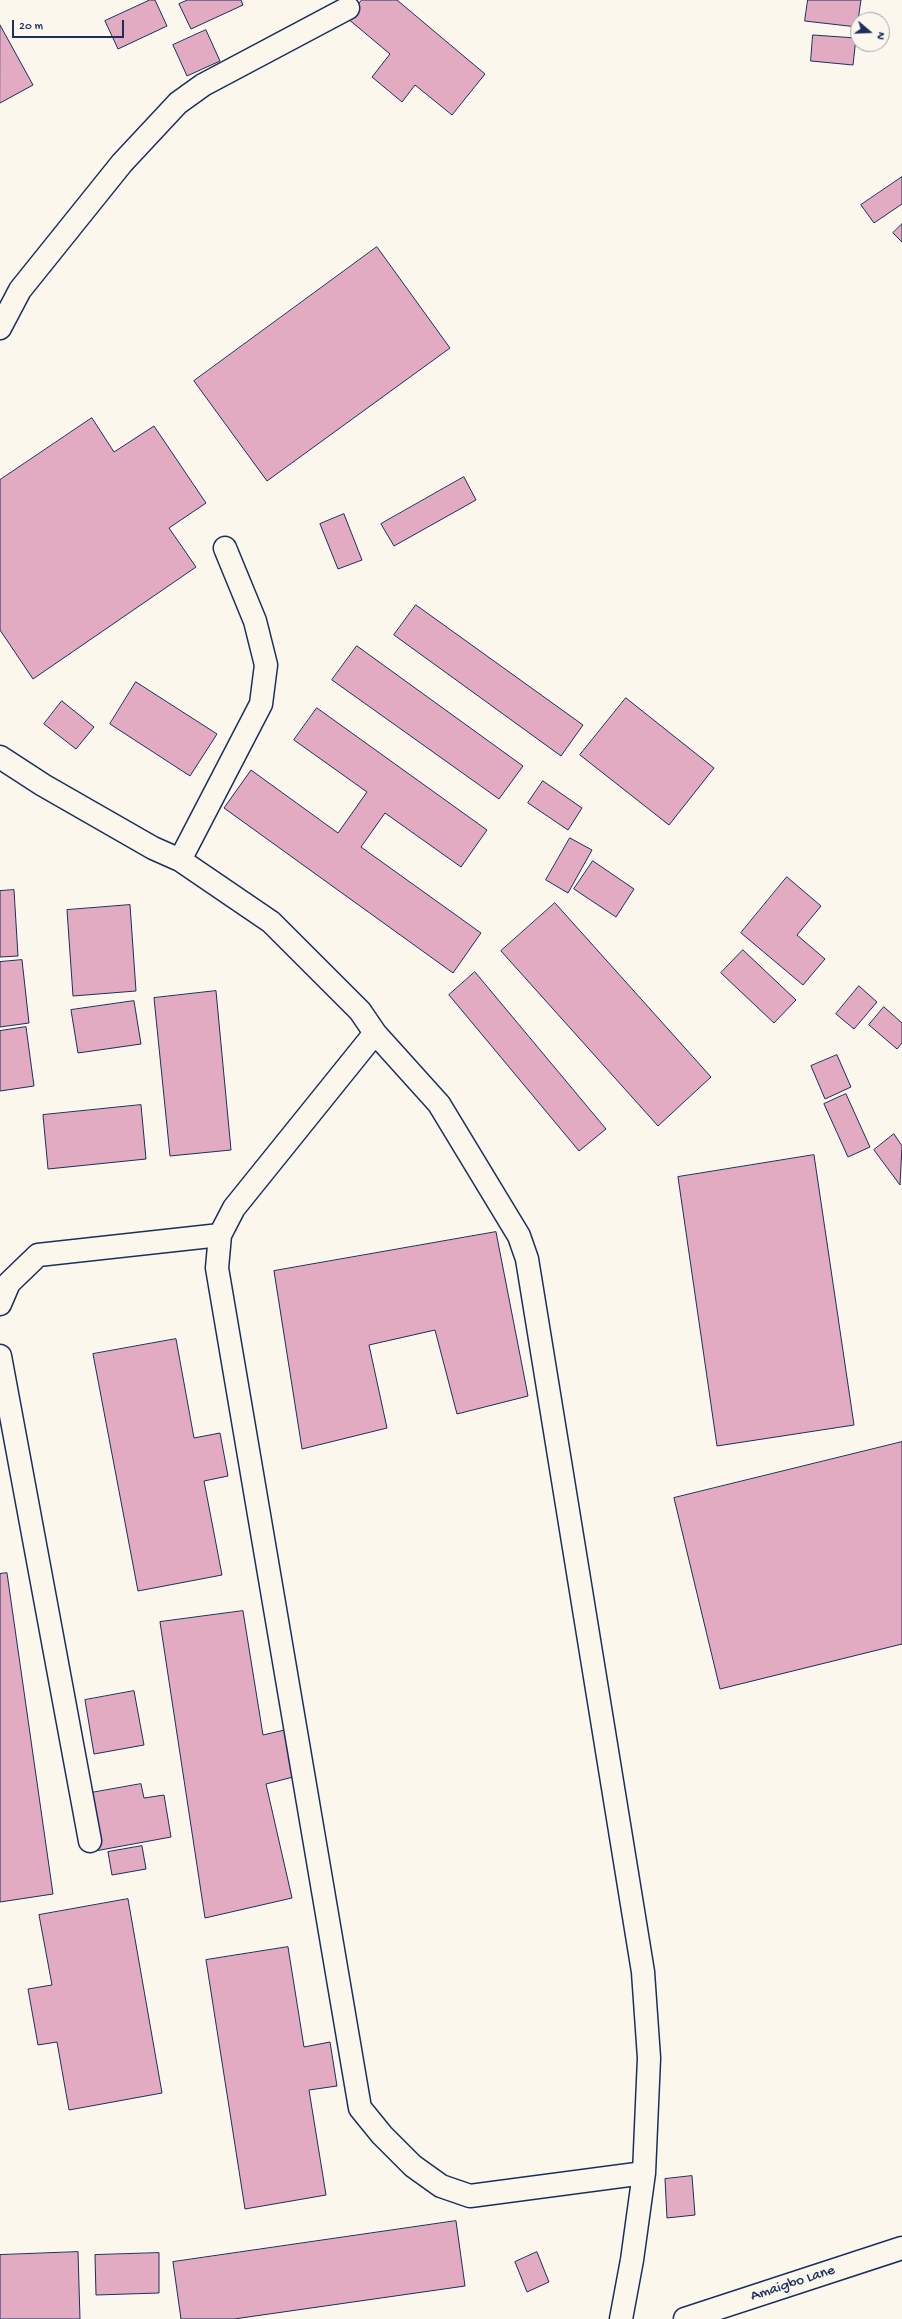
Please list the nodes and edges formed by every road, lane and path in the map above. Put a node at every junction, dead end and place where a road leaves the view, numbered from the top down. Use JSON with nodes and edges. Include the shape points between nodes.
{"nodes":[{"id":1,"x":348,"y":8,"type":"dead end"},
{"id":2,"x":0,"y":328,"type":"edge"},
{"id":3,"x":225,"y":548,"type":"dead end"},
{"id":4,"x":0,"y":757,"type":"edge"},
{"id":5,"x":180,"y":860,"type":"junction"},
{"id":6,"x":375,"y":1032,"type":"junction"},
{"id":7,"x":220,"y":1235,"type":"junction"},
{"id":8,"x":0,"y":1304,"type":"edge"},
{"id":9,"x":0,"y":1356,"type":"edge"},
{"id":10,"x":90,"y":1841,"type":"dead end"},
{"id":11,"x":644,"y":2173,"type":"junction"},
{"id":12,"x":902,"y":2248,"type":"edge"},
{"id":13,"x":621,"y":2319,"type":"edge"},
{"id":14,"x":684,"y":2319,"type":"edge"}],
"edges":[{"from":1,"to":2,"type":"street","via":[[178,102],[122,163],[20,290]]},
{"from":3,"to":5,"type":"street","via":[[255,622],[266,665],[261,704]]},
{"from":4,"to":5,"type":"street","via":[[43,785],[153,848]]},
{"from":5,"to":6,"type":"street","via":[[270,922],[360,1011]]},
{"from":6,"to":7,"type":"street","via":[[234,1208]]},
{"from":6,"to":11,"type":"street","via":[[439,1104],[519,1236],[527,1259],[642,1972],[649,2058]]},
{"from":7,"to":8,"type":"street","via":[[38,1255],[9,1283]]},
{"from":7,"to":11,"type":"street","via":[[217,1268],[360,2108],[413,2166],[441,2186],[470,2196]]},
{"from":9,"to":10,"type":"street"},
{"from":11,"to":13,"type":"street"},
{"from":12,"to":14,"type":"street","name":"Amaigbo Lane"}]}
